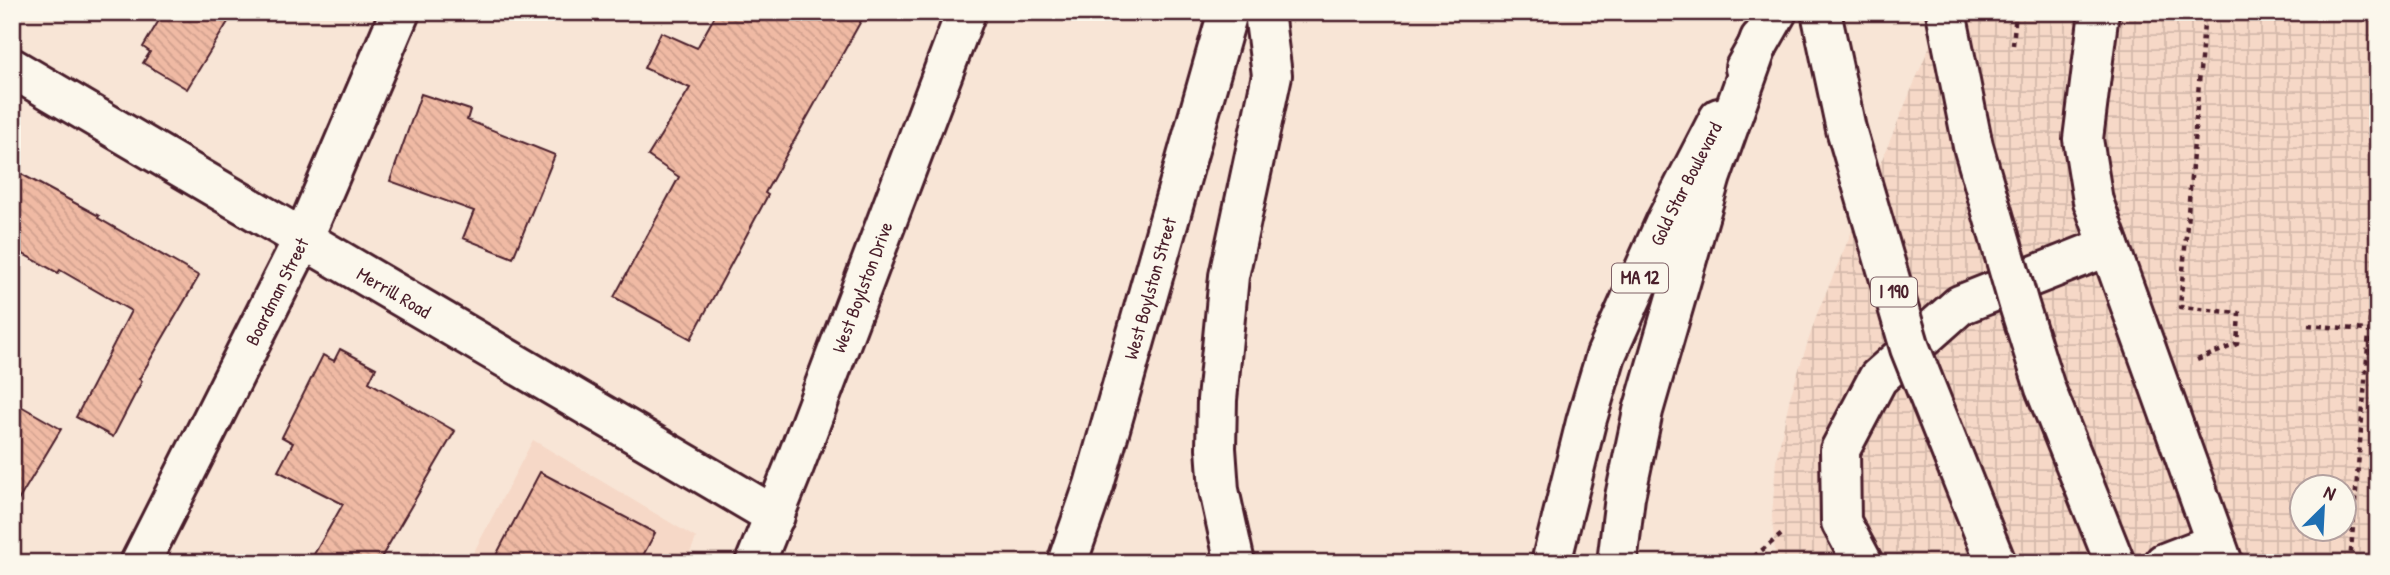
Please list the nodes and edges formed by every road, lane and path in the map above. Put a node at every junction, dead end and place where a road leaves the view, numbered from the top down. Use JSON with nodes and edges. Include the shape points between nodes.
{"nodes":[{"id":1,"x":400,"y":12,"type":"edge"},
{"id":2,"x":966,"y":12,"type":"edge"},
{"id":3,"x":1228,"y":12,"type":"edge"},
{"id":4,"x":1264,"y":12,"type":"edge"},
{"id":5,"x":1821,"y":12,"type":"edge"},
{"id":6,"x":1946,"y":12,"type":"edge"},
{"id":7,"x":2016,"y":12,"type":"edge"},
{"id":8,"x":2099,"y":12,"type":"edge"},
{"id":9,"x":2205,"y":12,"type":"edge"},
{"id":10,"x":1769,"y":26,"type":"edge"},
{"id":11,"x":2013,"y":46,"type":"dead end"},
{"id":12,"x":12,"y":68,"type":"edge"},
{"id":13,"x":2378,"y":225,"type":"edge"},
{"id":14,"x":303,"y":239,"type":"junction"},
{"id":15,"x":2109,"y":246,"type":"junction"},
{"id":16,"x":2308,"y":324,"type":"dead end"},
{"id":17,"x":2369,"y":330,"type":"junction"},
{"id":18,"x":2378,"y":331,"type":"edge"},
{"id":19,"x":2197,"y":360,"type":"dead end"},
{"id":20,"x":1094,"y":485,"type":"junction"},
{"id":21,"x":775,"y":516,"type":"junction"},
{"id":22,"x":1782,"y":534,"type":"dead end"},
{"id":23,"x":2219,"y":553,"type":"edge"},
{"id":24,"x":141,"y":563,"type":"edge"},
{"id":25,"x":755,"y":563,"type":"edge"},
{"id":26,"x":1046,"y":563,"type":"edge"},
{"id":27,"x":1067,"y":563,"type":"edge"},
{"id":28,"x":1235,"y":563,"type":"edge"},
{"id":29,"x":1551,"y":563,"type":"edge"},
{"id":30,"x":1617,"y":563,"type":"edge"},
{"id":31,"x":1746,"y":563,"type":"edge"},
{"id":32,"x":1863,"y":563,"type":"edge"},
{"id":33,"x":1996,"y":563,"type":"edge"},
{"id":34,"x":2115,"y":563,"type":"edge"},
{"id":35,"x":2164,"y":563,"type":"edge"},
{"id":36,"x":2350,"y":563,"type":"edge"}],
"edges":[{"from":1,"to":14,"type":"main road","name":"Boardman Street"},
{"from":2,"to":21,"type":"main road","name":"West Boylston Drive"},
{"from":3,"to":20,"type":"main road","name":"West Boylston Street"},
{"from":4,"to":28,"type":"main road","via":[[1272,75],[1229,276],[1217,400],[1219,490]]},
{"from":5,"to":33,"type":"main road","number":"I 190","bridge":true,"via":[[1846,129],[1910,348]]},
{"from":6,"to":34,"type":"main road","bridge":true,"via":[[1973,146],[2019,305],[2045,388]]},
{"from":7,"to":11,"type":"path"},
{"from":8,"to":15,"type":"main road","via":[[2082,139],[2093,201]]},
{"from":9,"to":19,"type":"path","via":[[2180,307],[2239,313],[2237,344]]},
{"from":10,"to":29,"type":"main road","name":"Gold Star Boulevard","number":"MA 12","via":[[1666,221],[1606,355]]},
{"from":10,"to":30,"type":"main road","via":[[1711,176],[1643,411]]},
{"from":12,"to":14,"type":"main road","name":"Merrill Road"},
{"from":13,"to":17,"type":"path"},
{"from":14,"to":21,"type":"main road","name":"Merrill Road"},
{"from":14,"to":24,"type":"main road","name":"Boardman Street"},
{"from":15,"to":23,"type":"main road"},
{"from":15,"to":32,"type":"main road","via":[[1960,305],[1878,378],[1840,450],[1841,522]]},
{"from":16,"to":17,"type":"path"},
{"from":17,"to":18,"type":"path"},
{"from":17,"to":36,"type":"path"},
{"from":20,"to":26,"type":"main road"},
{"from":20,"to":27,"type":"main road","name":"West Boylston Street"},
{"from":21,"to":25,"type":"main road","name":"West Boylston Drive"},
{"from":22,"to":31,"type":"path"},
{"from":23,"to":35,"type":"main road"}]}
